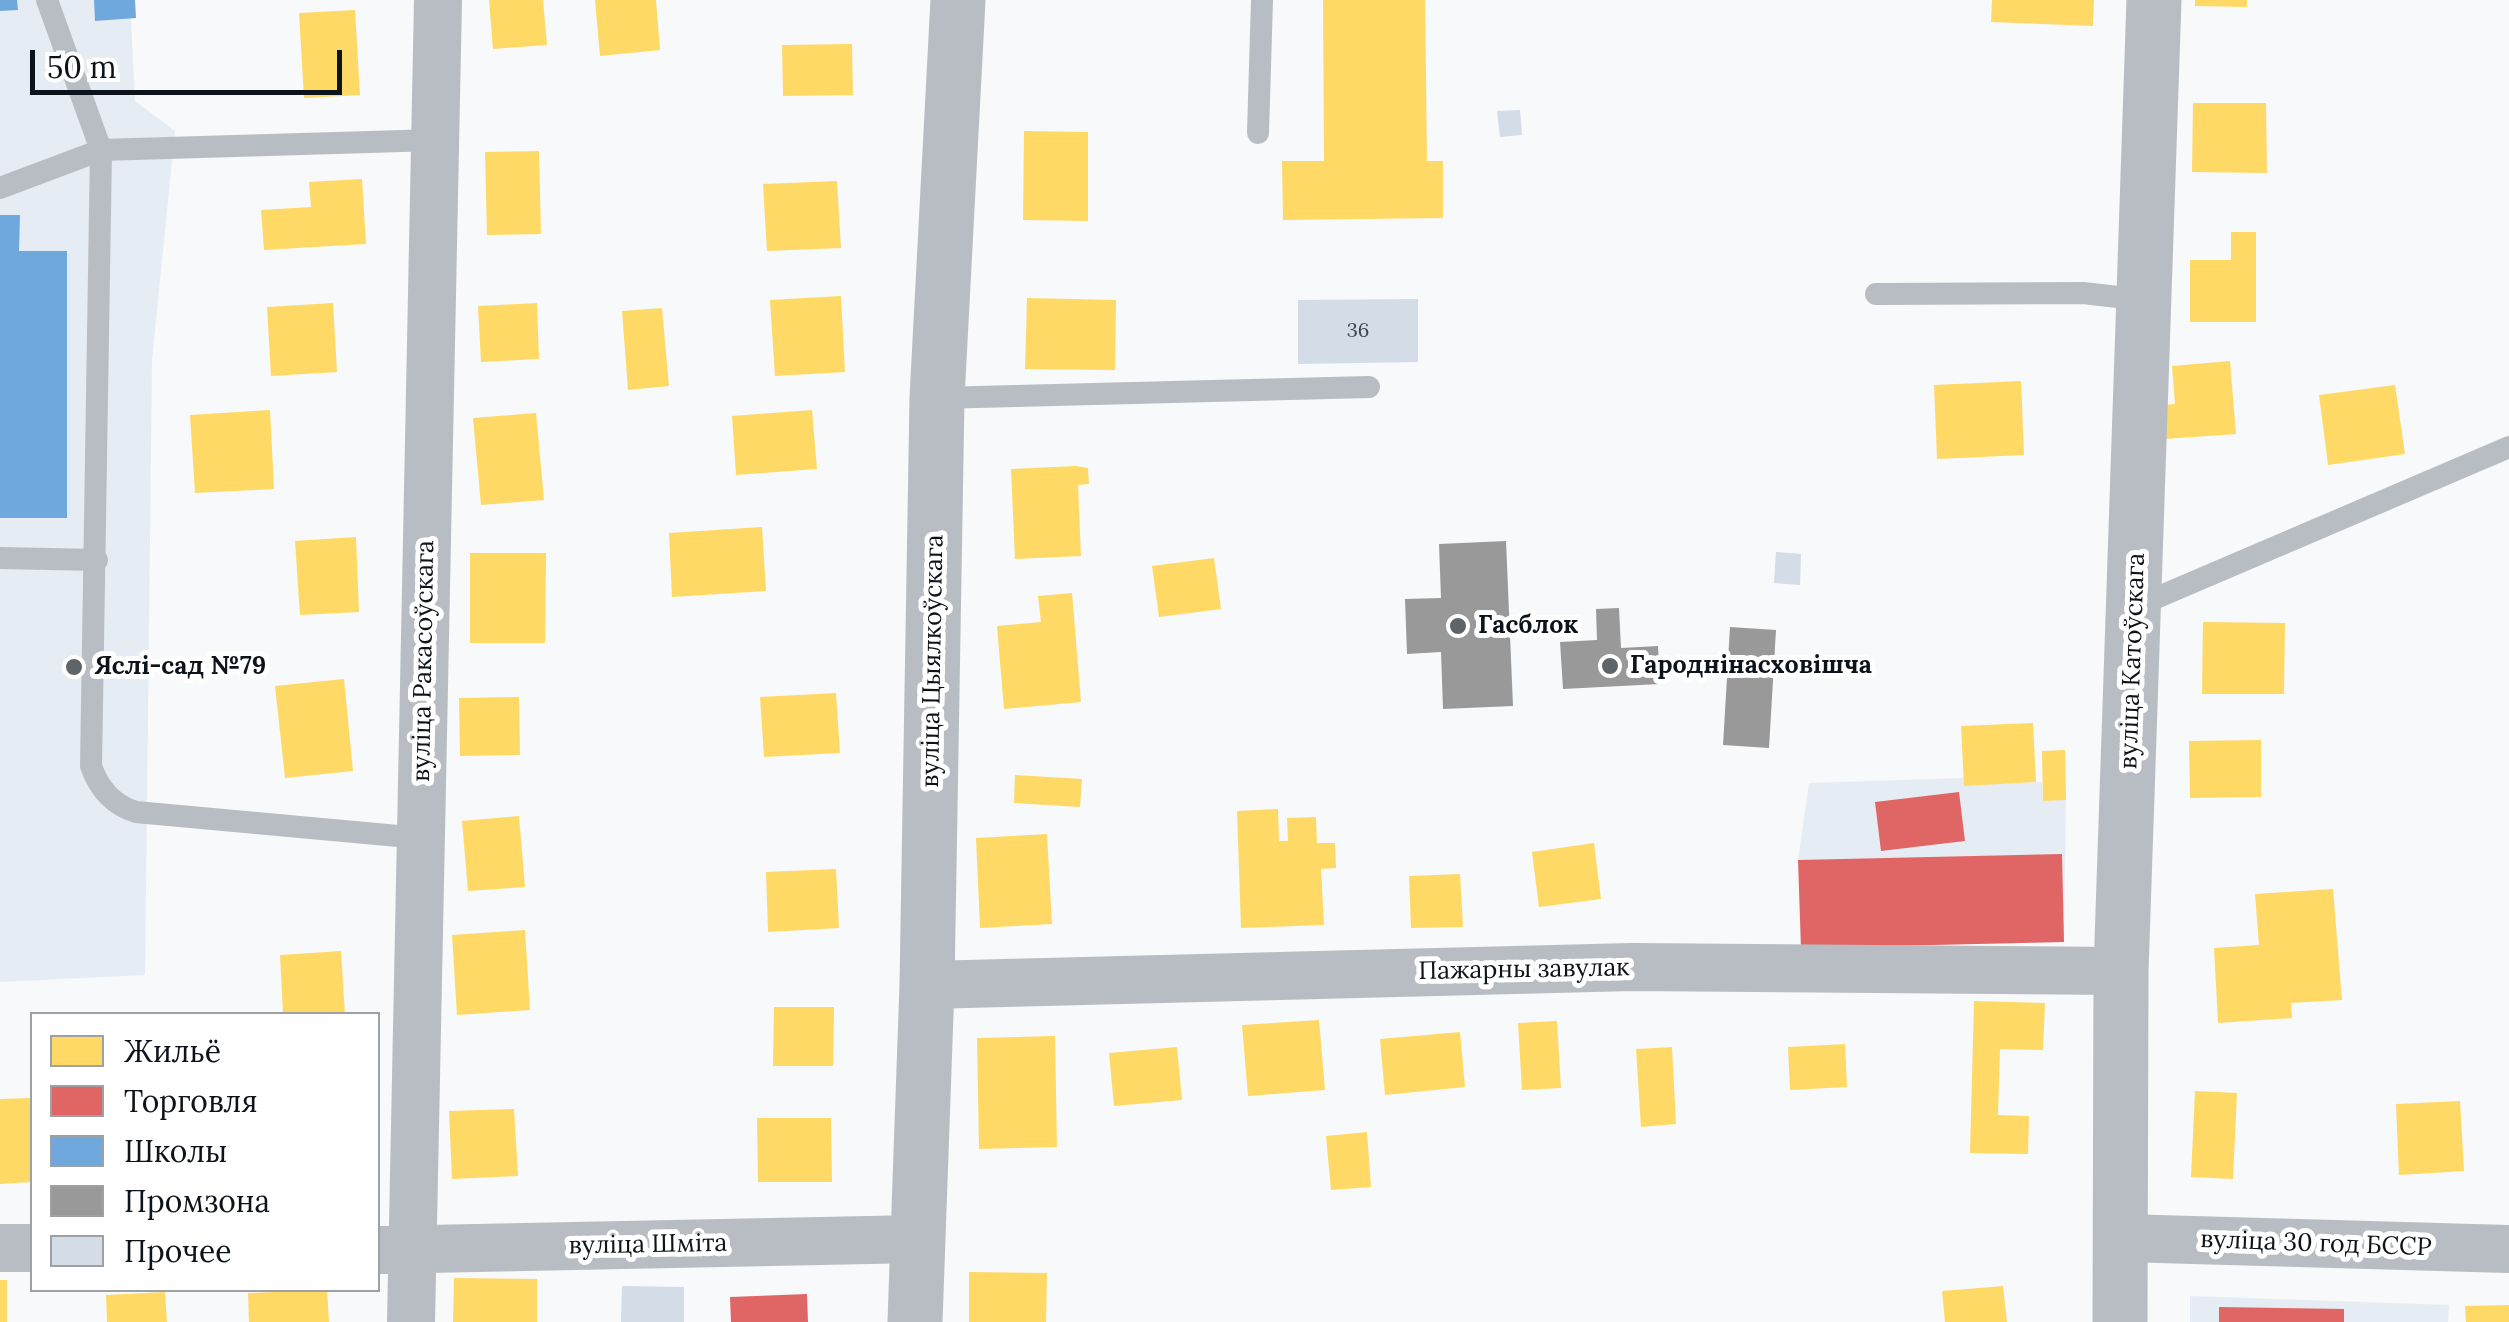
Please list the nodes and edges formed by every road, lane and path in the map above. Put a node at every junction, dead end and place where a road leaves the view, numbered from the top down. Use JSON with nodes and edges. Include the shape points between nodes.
{"nodes":[{"id":1,"x":47,"y":0,"type":"edge"},
{"id":2,"x":438,"y":0,"type":"edge"},
{"id":3,"x":958,"y":0,"type":"edge"},
{"id":4,"x":1262,"y":0,"type":"edge"},
{"id":5,"x":2154,"y":0,"type":"edge"},
{"id":6,"x":1258,"y":134,"type":"dead end"},
{"id":7,"x":436,"y":140,"type":"junction"},
{"id":8,"x":101,"y":150,"type":"junction"},
{"id":9,"x":0,"y":188,"type":"edge"},
{"id":10,"x":1876,"y":294,"type":"dead end"},
{"id":11,"x":2144,"y":300,"type":"junction"},
{"id":12,"x":1369,"y":388,"type":"dead end"},
{"id":13,"x":938,"y":398,"type":"junction"},
{"id":14,"x":2509,"y":447,"type":"edge"},
{"id":15,"x":0,"y":558,"type":"edge"},
{"id":16,"x":97,"y":560,"type":"junction"},
{"id":17,"x":2135,"y":607,"type":"junction"},
{"id":18,"x":420,"y":838,"type":"junction"},
{"id":19,"x":2121,"y":972,"type":"junction"},
{"id":20,"x":927,"y":985,"type":"junction"},
{"id":21,"x":2122,"y":1238,"type":"junction"},
{"id":22,"x":918,"y":1239,"type":"junction"},
{"id":23,"x":0,"y":1248,"type":"edge"},
{"id":24,"x":30,"y":1248,"type":"edge"},
{"id":25,"x":2509,"y":1249,"type":"edge"},
{"id":26,"x":395,"y":1250,"type":"edge"},
{"id":27,"x":410,"y":1322,"type":"edge"},
{"id":28,"x":916,"y":1322,"type":"edge"},
{"id":29,"x":2120,"y":1322,"type":"edge"}],
"edges":[{"from":1,"to":8,"type":"lane"},
{"from":2,"to":7,"type":"street","name":"вуліца Ракасоўскага"},
{"from":3,"to":13,"type":"street","name":"вуліца Цыялкоўскага"},
{"from":4,"to":6,"type":"lane"},
{"from":5,"to":11,"type":"street","name":"вуліца Катоўскага"},
{"from":7,"to":8,"type":"lane"},
{"from":7,"to":18,"type":"street","name":"вуліца Ракасоўскага"},
{"from":8,"to":9,"type":"lane"},
{"from":8,"to":16,"type":"lane"},
{"from":10,"to":11,"type":"lane","via":[[2084,293]]},
{"from":11,"to":17,"type":"street","name":"вуліца Катоўскага"},
{"from":12,"to":13,"type":"lane"},
{"from":13,"to":20,"type":"street","name":"вуліца Цыялкоўскага"},
{"from":14,"to":17,"type":"lane"},
{"from":15,"to":16,"type":"lane"},
{"from":16,"to":18,"type":"lane","via":[[91,766],[96,783],[120,807]]},
{"from":17,"to":19,"type":"street","name":"вуліца Катоўскага"},
{"from":18,"to":26,"type":"street","name":"вуліца Ракасоўскага"},
{"from":19,"to":20,"type":"street","name":"Пажарны завулак","via":[[1632,967]]},
{"from":19,"to":21,"type":"street","name":"вуліца Катоўскага"},
{"from":20,"to":22,"type":"street","name":"вуліца Цыялкоўскага"},
{"from":21,"to":25,"type":"street","name":"вуліца 30 год БССР"},
{"from":21,"to":29,"type":"street","name":"вуліца Катоўскага"},
{"from":22,"to":26,"type":"street","name":"вуліца Шміта"},
{"from":22,"to":28,"type":"street","name":"вуліца Цыялкоўскага"},
{"from":23,"to":24,"type":"street"},
{"from":26,"to":27,"type":"street","name":"вуліца Ракасоўскага"}]}
